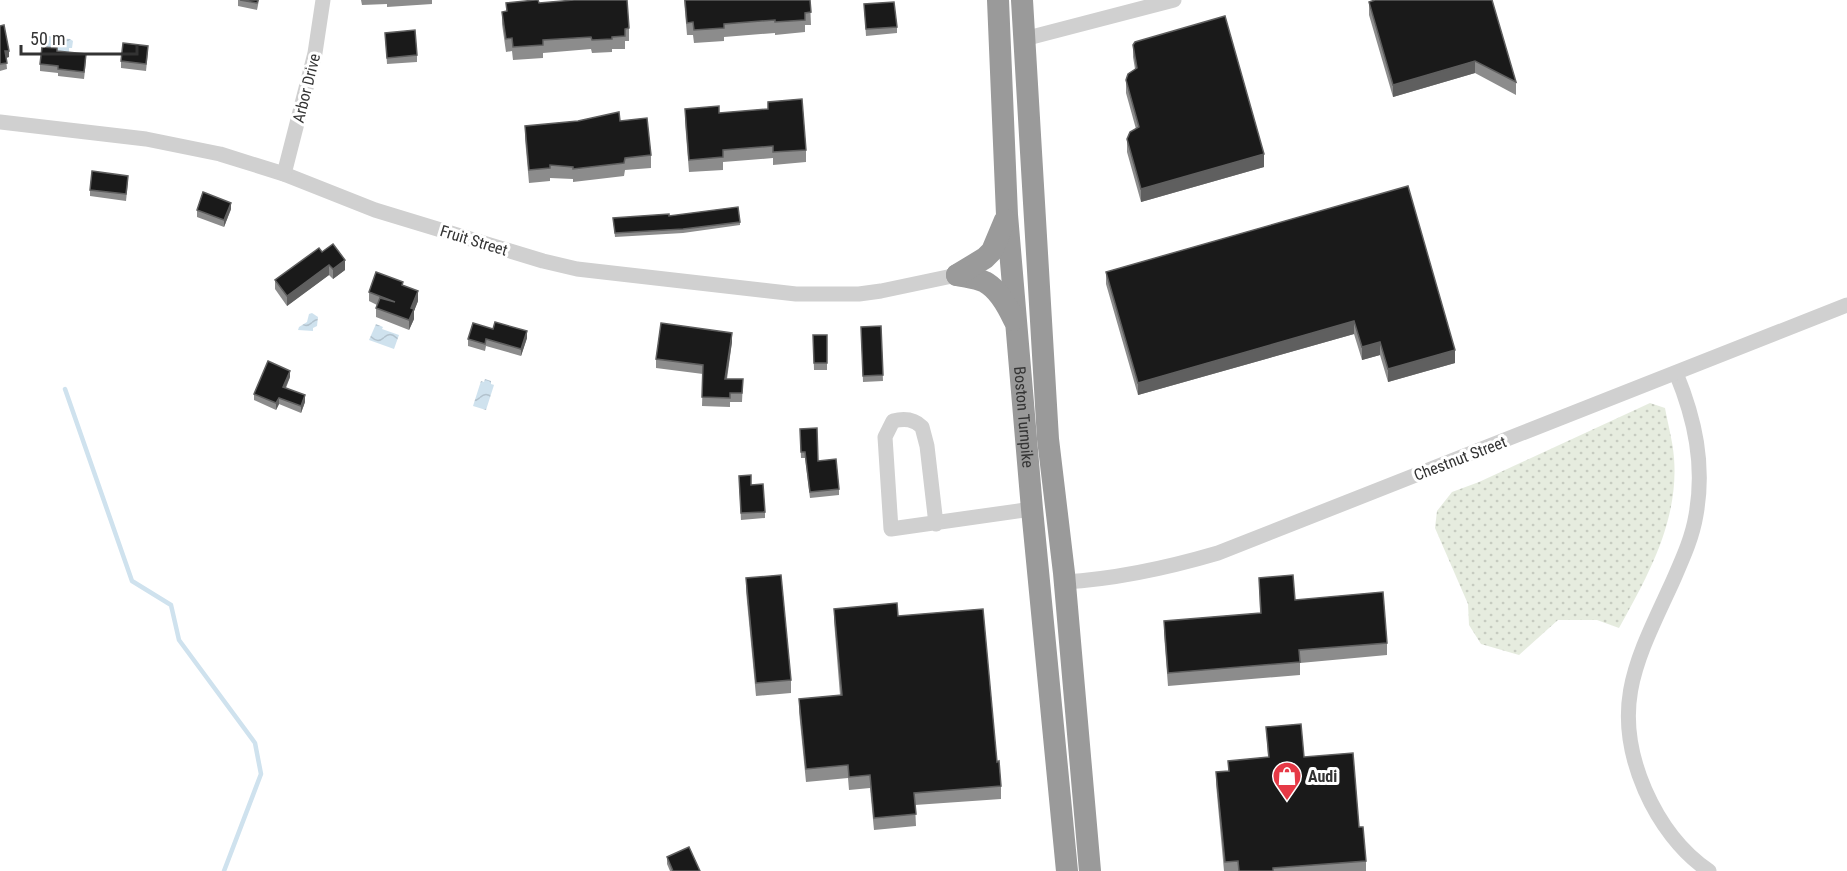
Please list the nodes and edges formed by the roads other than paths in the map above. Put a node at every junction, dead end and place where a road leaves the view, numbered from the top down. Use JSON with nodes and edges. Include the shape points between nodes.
{"nodes":[{"id":1,"x":323,"y":0,"type":"edge"},
{"id":2,"x":998,"y":0,"type":"edge"},
{"id":3,"x":1022,"y":0,"type":"edge"},
{"id":4,"x":1174,"y":0,"type":"edge"},
{"id":5,"x":1024,"y":39,"type":"junction"},
{"id":6,"x":0,"y":122,"type":"edge"},
{"id":7,"x":284,"y":174,"type":"junction"},
{"id":8,"x":1006,"y":216,"type":"junction"},
{"id":9,"x":957,"y":275,"type":"junction"},
{"id":10,"x":1847,"y":305,"type":"edge"},
{"id":11,"x":1016,"y":324,"type":"junction"},
{"id":12,"x":1676,"y":373,"type":"junction"},
{"id":13,"x":1032,"y":509,"type":"junction"},
{"id":14,"x":936,"y":524,"type":"junction"},
{"id":15,"x":1064,"y":582,"type":"junction"},
{"id":16,"x":1067,"y":871,"type":"edge"},
{"id":17,"x":1090,"y":871,"type":"edge"},
{"id":18,"x":1709,"y":871,"type":"edge"}],
"edges":[{"from":1,"to":7,"type":"street","name":"Arbor Drive","via":[[315,53]]},
{"from":2,"to":8,"type":"highway","name":"Boston Turnpike"},
{"from":3,"to":5,"type":"highway","name":"Boston Turnpike"},
{"from":4,"to":5,"type":"street"},
{"from":5,"to":15,"type":"highway","name":"Boston Turnpike","via":[[1047,421]]},
{"from":6,"to":7,"type":"street","name":"Fruit Street","via":[[146,139],[220,154]]},
{"from":7,"to":9,"type":"street","name":"Fruit Street","via":[[375,210],[577,269],[796,294],[859,294]]},
{"from":8,"to":9,"type":"highway","via":[[992,251]]},
{"from":8,"to":11,"type":"highway","name":"Boston Turnpike"},
{"from":9,"to":11,"type":"highway","via":[[985,282],[1009,309]]},
{"from":10,"to":12,"type":"street","name":"Chestnut Street"},
{"from":11,"to":13,"type":"highway","name":"Boston Turnpike"},
{"from":12,"to":15,"type":"street","name":"Chestnut Street","via":[[1218,553],[1150,571]]},
{"from":12,"to":18,"type":"street","via":[[1694,427],[1701,484],[1688,548],[1631,680],[1630,743],[1649,799],[1678,844]]},
{"from":13,"to":14,"type":"street"},
{"from":13,"to":16,"type":"highway","name":"Boston Turnpike"},
{"from":14,"to":14,"type":"street","via":[[891,528],[885,437],[893,421],[911,420],[922,428]]},
{"from":15,"to":17,"type":"highway","name":"Boston Turnpike"}]}
